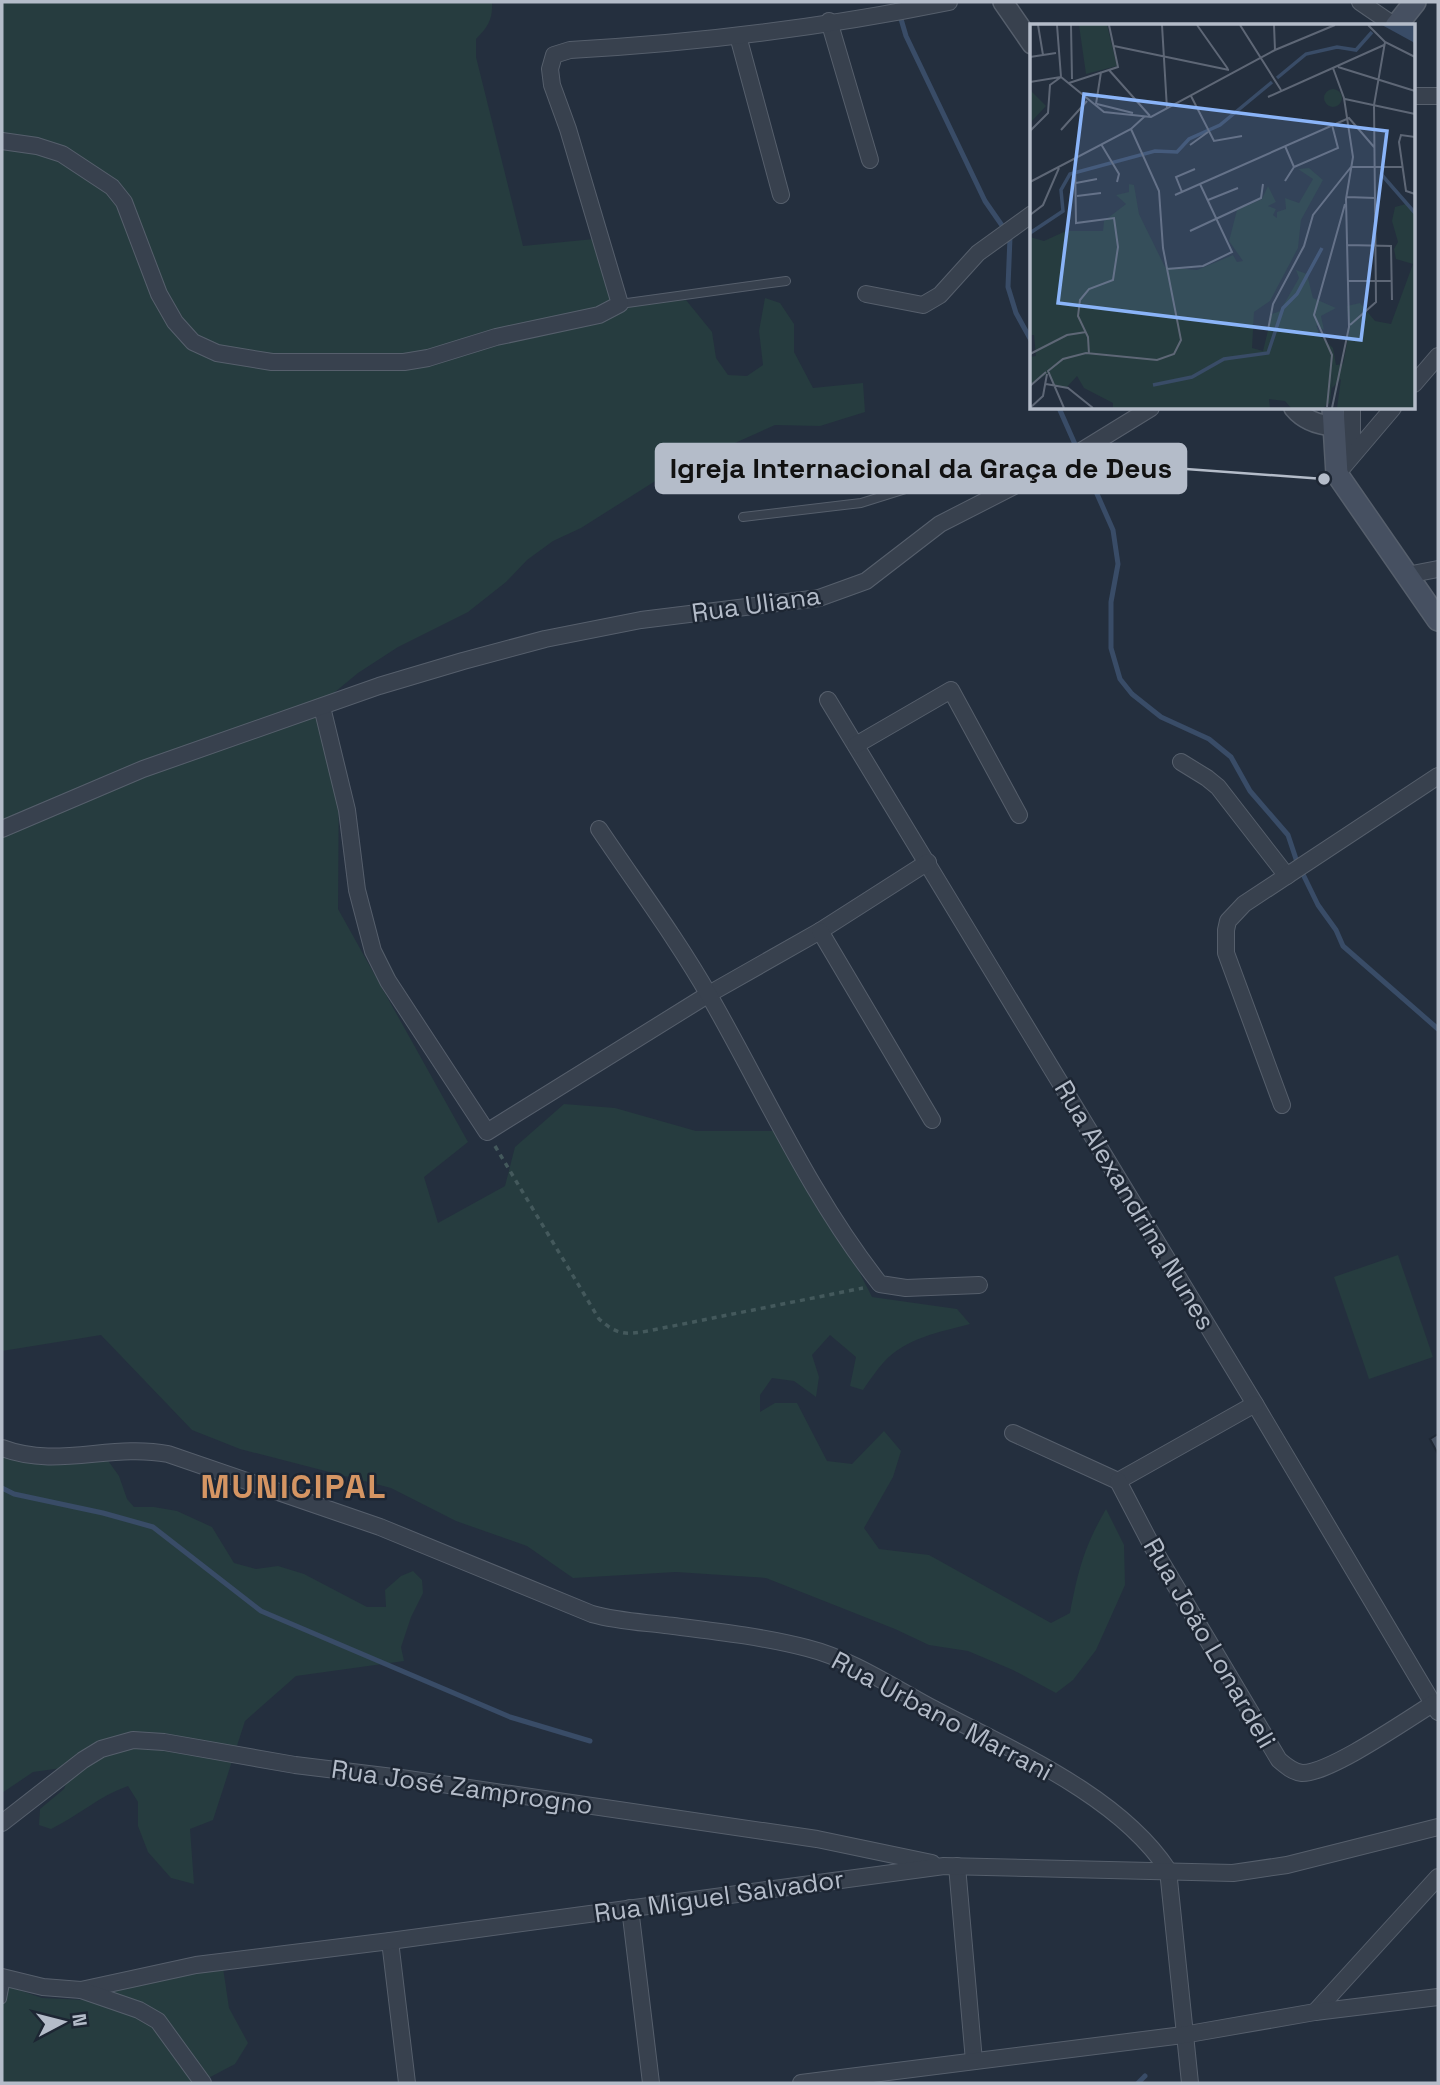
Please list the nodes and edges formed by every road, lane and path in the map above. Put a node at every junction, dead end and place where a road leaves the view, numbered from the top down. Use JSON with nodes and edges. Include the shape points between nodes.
{"nodes":[{"id":1,"x":949,"y":2,"type":"edge"},
{"id":2,"x":1003,"y":2,"type":"edge"},
{"id":3,"x":1360,"y":2,"type":"edge"},
{"id":4,"x":1415,"y":2,"type":"edge"},
{"id":5,"x":829,"y":21,"type":"junction"},
{"id":6,"x":1393,"y":24,"type":"edge"},
{"id":7,"x":1398,"y":24,"type":"edge"},
{"id":8,"x":738,"y":36,"type":"junction"},
{"id":9,"x":1030,"y":41,"type":"edge"},
{"id":10,"x":1416,"y":96,"type":"edge"},
{"id":11,"x":1438,"y":96,"type":"edge"},
{"id":12,"x":2,"y":141,"type":"edge"},
{"id":13,"x":870,"y":160,"type":"dead end"},
{"id":14,"x":781,"y":195,"type":"dead end"},
{"id":15,"x":1030,"y":215,"type":"edge"},
{"id":16,"x":786,"y":281,"type":"dead end"},
{"id":17,"x":866,"y":294,"type":"dead end"},
{"id":18,"x":620,"y":304,"type":"junction"},
{"id":19,"x":1438,"y":356,"type":"edge"},
{"id":20,"x":1416,"y":382,"type":"edge"},
{"id":21,"x":1148,"y":410,"type":"edge"},
{"id":22,"x":1296,"y":410,"type":"edge"},
{"id":23,"x":1352,"y":410,"type":"edge"},
{"id":24,"x":1391,"y":410,"type":"edge"},
{"id":25,"x":1334,"y":417,"type":"edge"},
{"id":26,"x":1352,"y":455,"type":"junction"},
{"id":27,"x":1045,"y":472,"type":"junction"},
{"id":28,"x":1337,"y":474,"type":"junction"},
{"id":29,"x":743,"y":517,"type":"dead end"},
{"id":30,"x":1438,"y":569,"type":"edge"},
{"id":31,"x":1407,"y":575,"type":"junction"},
{"id":32,"x":1438,"y":620,"type":"edge"},
{"id":33,"x":828,"y":700,"type":"dead end"},
{"id":34,"x":322,"y":707,"type":"junction"},
{"id":35,"x":856,"y":745,"type":"junction"},
{"id":36,"x":1181,"y":762,"type":"dead end"},
{"id":37,"x":1438,"y":776,"type":"edge"},
{"id":38,"x":1019,"y":815,"type":"dead end"},
{"id":39,"x":599,"y":828,"type":"dead end"},
{"id":40,"x":2,"y":829,"type":"edge"},
{"id":41,"x":928,"y":862,"type":"junction"},
{"id":42,"x":1297,"y":869,"type":"junction"},
{"id":43,"x":820,"y":931,"type":"junction"},
{"id":44,"x":709,"y":994,"type":"junction"},
{"id":45,"x":1282,"y":1105,"type":"dead end"},
{"id":46,"x":932,"y":1120,"type":"dead end"},
{"id":47,"x":487,"y":1132,"type":"junction"},
{"id":48,"x":880,"y":1284,"type":"junction"},
{"id":49,"x":979,"y":1285,"type":"dead end"},
{"id":50,"x":1255,"y":1404,"type":"junction"},
{"id":51,"x":1013,"y":1433,"type":"dead end"},
{"id":52,"x":2,"y":1448,"type":"edge"},
{"id":53,"x":1118,"y":1481,"type":"junction"},
{"id":54,"x":1436,"y":1707,"type":"edge"},
{"id":55,"x":2,"y":1823,"type":"edge"},
{"id":56,"x":1438,"y":1827,"type":"edge"},
{"id":57,"x":951,"y":1866,"type":"junction"},
{"id":58,"x":1168,"y":1870,"type":"junction"},
{"id":59,"x":1438,"y":1877,"type":"edge"},
{"id":60,"x":630,"y":1908,"type":"junction"},
{"id":61,"x":390,"y":1941,"type":"junction"},
{"id":62,"x":4,"y":1977,"type":"edge"},
{"id":63,"x":81,"y":1990,"type":"junction"},
{"id":64,"x":1438,"y":1997,"type":"edge"},
{"id":65,"x":2,"y":1999,"type":"edge"},
{"id":66,"x":1315,"y":2012,"type":"junction"},
{"id":67,"x":1183,"y":2035,"type":"junction"},
{"id":68,"x":974,"y":2061,"type":"junction"},
{"id":69,"x":203,"y":2083,"type":"edge"},
{"id":70,"x":407,"y":2083,"type":"edge"},
{"id":71,"x":651,"y":2083,"type":"edge"},
{"id":72,"x":801,"y":2083,"type":"edge"},
{"id":73,"x":1190,"y":2083,"type":"edge"}],
"edges":[{"from":1,"to":5,"type":"street"},
{"from":2,"to":9,"type":"street"},
{"from":3,"to":6,"type":"street"},
{"from":4,"to":7,"type":"main road"},
{"from":5,"to":8,"type":"street"},
{"from":5,"to":13,"type":"street"},
{"from":8,"to":14,"type":"street"},
{"from":8,"to":18,"type":"street","via":[[563,51],[551,60],[552,85]]},
{"from":10,"to":11,"type":"street"},
{"from":12,"to":18,"type":"street","via":[[62,154],[112,187],[124,202],[159,294],[175,322],[192,342],[217,353],[285,363],[414,360],[599,315]]},
{"from":15,"to":17,"type":"street","via":[[978,253],[940,295],[923,305]]},
{"from":16,"to":18,"type":"lane"},
{"from":19,"to":20,"type":"street"},
{"from":21,"to":27,"type":"street","name":"Rua Uliana"},
{"from":22,"to":25,"type":"street","via":[[1321,426]]},
{"from":23,"to":26,"type":"street"},
{"from":24,"to":26,"type":"street"},
{"from":25,"to":28,"type":"main road"},
{"from":26,"to":28,"type":"street"},
{"from":27,"to":29,"type":"lane","via":[[1017,462],[992,462],[861,503]]},
{"from":27,"to":34,"type":"street","name":"Rua Uliana","via":[[940,524],[866,581],[819,598],[641,620],[545,639]]},
{"from":28,"to":31,"type":"main road"},
{"from":30,"to":31,"type":"street"},
{"from":31,"to":32,"type":"main road"},
{"from":33,"to":35,"type":"street","name":"Rua Alexandrina Nunes"},
{"from":34,"to":40,"type":"street","name":"Rua Uliana","via":[[143,769]]},
{"from":34,"to":47,"type":"street","via":[[373,951]]},
{"from":35,"to":38,"type":"street","via":[[951,690]]},
{"from":35,"to":41,"type":"street","name":"Rua Alexandrina Nunes"},
{"from":36,"to":42,"type":"street","via":[[1218,787]]},
{"from":37,"to":42,"type":"street"},
{"from":39,"to":44,"type":"street"},
{"from":41,"to":43,"type":"street"},
{"from":41,"to":50,"type":"street","name":"Rua Alexandrina Nunes"},
{"from":42,"to":45,"type":"street","via":[[1235,911],[1226,930],[1229,964]]},
{"from":43,"to":44,"type":"street"},
{"from":43,"to":46,"type":"street"},
{"from":44,"to":47,"type":"street"},
{"from":44,"to":48,"type":"street","via":[[801,1162]]},
{"from":47,"to":48,"type":"path","via":[[599,1320],[612,1331],[648,1331]]},
{"from":48,"to":49,"type":"street","via":[[900,1288]]},
{"from":50,"to":53,"type":"street"},
{"from":50,"to":54,"type":"street","name":"Rua Alexandrina Nunes"},
{"from":51,"to":53,"type":"street"},
{"from":52,"to":58,"type":"street","name":"Rua Urbano Marrani","via":[[45,1458],[121,1450],[169,1454],[380,1527],[593,1614],[811,1648],[874,1675],[1051,1771],[1134,1829]]},
{"from":53,"to":54,"type":"street","name":"Rua João Lonardeli","via":[[1153,1548],[1285,1766],[1305,1773],[1324,1767]]},
{"from":55,"to":57,"type":"street","name":"Rua José Zamprogno","via":[[83,1760],[101,1749],[134,1740],[817,1839]]},
{"from":56,"to":58,"type":"street","name":"Rua Miguel Salvador","via":[[1287,1865],[1233,1873]]},
{"from":57,"to":58,"type":"street","name":"Rua Miguel Salvador"},
{"from":57,"to":60,"type":"street","name":"Rua Miguel Salvador"},
{"from":57,"to":68,"type":"street"},
{"from":58,"to":67,"type":"street"},
{"from":59,"to":66,"type":"street"},
{"from":60,"to":61,"type":"street","name":"Rua Miguel Salvador"},
{"from":60,"to":71,"type":"street"},
{"from":61,"to":63,"type":"street","name":"Rua Miguel Salvador","via":[[196,1965]]},
{"from":61,"to":70,"type":"street"},
{"from":62,"to":63,"type":"street","name":"Rua Miguel Salvador"},
{"from":62,"to":65,"type":"lane"},
{"from":63,"to":69,"type":"street","via":[[158,2021]]},
{"from":64,"to":66,"type":"street"},
{"from":66,"to":67,"type":"street"},
{"from":67,"to":68,"type":"street"},
{"from":67,"to":73,"type":"street"},
{"from":68,"to":72,"type":"street"}]}
